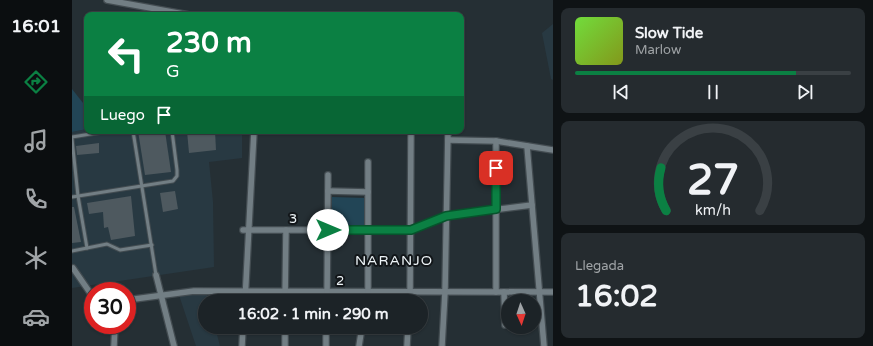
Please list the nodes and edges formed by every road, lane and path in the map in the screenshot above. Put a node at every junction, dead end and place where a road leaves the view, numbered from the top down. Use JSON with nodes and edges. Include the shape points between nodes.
{"nodes":[{"id":1,"x":107,"y":0,"type":"edge"},
{"id":2,"x":173,"y":12,"type":"edge"},
{"id":3,"x":93,"y":134,"type":"edge"},
{"id":4,"x":134,"y":134,"type":"edge"},
{"id":5,"x":172,"y":134,"type":"edge"},
{"id":6,"x":254,"y":134,"type":"edge"},
{"id":7,"x":410,"y":134,"type":"edge"},
{"id":8,"x":448,"y":134,"type":"edge"},
{"id":9,"x":72,"y":138,"type":"edge"},
{"id":10,"x":448,"y":140,"type":"junction"},
{"id":11,"x":496,"y":141,"type":"junction"},
{"id":12,"x":527,"y":146,"type":"junction"},
{"id":13,"x":553,"y":150,"type":"edge"},
{"id":14,"x":368,"y":162,"type":"dead end"},
{"id":15,"x":328,"y":175,"type":"dead end"},
{"id":16,"x":142,"y":186,"type":"junction"},
{"id":17,"x":328,"y":191,"type":"junction"},
{"id":18,"x":368,"y":192,"type":"junction"},
{"id":19,"x":78,"y":196,"type":"junction"},
{"id":20,"x":72,"y":197,"type":"edge"},
{"id":21,"x":532,"y":205,"type":"junction"},
{"id":22,"x":496,"y":209,"type":"junction"},
{"id":23,"x":446,"y":216,"type":"junction"},
{"id":24,"x":246,"y":230,"type":"junction"},
{"id":25,"x":286,"y":230,"type":"junction"},
{"id":26,"x":328,"y":230,"type":"junction"},
{"id":27,"x":368,"y":230,"type":"junction"},
{"id":28,"x":411,"y":230,"type":"junction"},
{"id":29,"x":152,"y":245,"type":"junction"},
{"id":30,"x":87,"y":248,"type":"junction"},
{"id":31,"x":72,"y":251,"type":"edge"},
{"id":32,"x":73,"y":268,"type":"dead end"},
{"id":33,"x":156,"y":275,"type":"joint"},
{"id":34,"x":84,"y":284,"type":"edge"},
{"id":35,"x":246,"y":291,"type":"junction"},
{"id":36,"x":410,"y":291,"type":"junction"},
{"id":37,"x":285,"y":292,"type":"junction"},
{"id":38,"x":327,"y":292,"type":"junction"},
{"id":39,"x":368,"y":292,"type":"junction"},
{"id":40,"x":445,"y":292,"type":"junction"},
{"id":41,"x":496,"y":292,"type":"junction"},
{"id":42,"x":504,"y":292,"type":"joint"},
{"id":43,"x":553,"y":292,"type":"edge"},
{"id":44,"x":539,"y":293,"type":"junction"},
{"id":45,"x":246,"y":294,"type":"edge"},
{"id":46,"x":160,"y":295,"type":"junction"},
{"id":47,"x":136,"y":299,"type":"edge"},
{"id":48,"x":115,"y":334,"type":"edge"},
{"id":49,"x":243,"y":334,"type":"edge"},
{"id":50,"x":285,"y":334,"type":"edge"},
{"id":51,"x":326,"y":334,"type":"edge"},
{"id":52,"x":361,"y":334,"type":"edge"},
{"id":53,"x":408,"y":334,"type":"edge"},
{"id":54,"x":114,"y":346,"type":"edge"},
{"id":55,"x":174,"y":346,"type":"edge"},
{"id":56,"x":242,"y":346,"type":"edge"},
{"id":57,"x":285,"y":346,"type":"edge"},
{"id":58,"x":326,"y":346,"type":"edge"},
{"id":59,"x":359,"y":346,"type":"edge"},
{"id":60,"x":407,"y":346,"type":"edge"},
{"id":61,"x":442,"y":346,"type":"edge"},
{"id":62,"x":544,"y":346,"type":"edge"}],
"edges":[{"from":1,"to":2,"type":"street"},
{"from":3,"to":9,"type":"lane"},
{"from":4,"to":16,"type":"lane"},
{"from":5,"to":16,"type":"lane","via":[[177,176],[172,181]]},
{"from":6,"to":24,"type":"street"},
{"from":7,"to":28,"type":"street"},
{"from":8,"to":10,"type":"street"},
{"from":9,"to":19,"type":"lane"},
{"from":10,"to":11,"type":"street"},
{"from":10,"to":23,"type":"street"},
{"from":11,"to":12,"type":"street"},
{"from":11,"to":22,"type":"street"},
{"from":12,"to":13,"type":"street"},
{"from":12,"to":21,"type":"street"},
{"from":14,"to":18,"type":"street"},
{"from":15,"to":17,"type":"street"},
{"from":16,"to":19,"type":"lane"},
{"from":16,"to":29,"type":"lane"},
{"from":17,"to":18,"type":"street"},
{"from":17,"to":26,"type":"street"},
{"from":18,"to":27,"type":"street"},
{"from":19,"to":20,"type":"lane"},
{"from":19,"to":30,"type":"lane"},
{"from":21,"to":22,"type":"street","name":"3"},
{"from":21,"to":44,"type":"street"},
{"from":22,"to":23,"type":"street","name":"3"},
{"from":22,"to":41,"type":"street"},
{"from":23,"to":28,"type":"street","name":"3"},
{"from":23,"to":40,"type":"street"},
{"from":24,"to":25,"type":"street","name":"3"},
{"from":24,"to":35,"type":"street"},
{"from":25,"to":26,"type":"street","name":"3"},
{"from":25,"to":37,"type":"street"},
{"from":26,"to":27,"type":"street","name":"3"},
{"from":26,"to":38,"type":"street"},
{"from":27,"to":28,"type":"street","name":"3"},
{"from":27,"to":39,"type":"street"},
{"from":28,"to":36,"type":"street"},
{"from":29,"to":30,"type":"lane","via":[[120,250],[107,244]]},
{"from":29,"to":33,"type":"lane"},
{"from":30,"to":31,"type":"lane"},
{"from":32,"to":34,"type":"street"},
{"from":33,"to":46,"type":"street"},
{"from":35,"to":37,"type":"street","name":"2"},
{"from":35,"to":45,"type":"street"},
{"from":35,"to":46,"type":"street","name":"2","via":[[194,291]]},
{"from":36,"to":39,"type":"street","name":"2"},
{"from":36,"to":40,"type":"street","name":"2"},
{"from":37,"to":38,"type":"street","name":"2"},
{"from":38,"to":39,"type":"street","name":"2"},
{"from":40,"to":41,"type":"street","name":"2"},
{"from":40,"to":61,"type":"street"},
{"from":41,"to":42,"type":"street","name":"2"},
{"from":42,"to":44,"type":"street","name":"2"},
{"from":43,"to":44,"type":"street","name":"2"},
{"from":44,"to":62,"type":"street"},
{"from":46,"to":47,"type":"street","name":"2"},
{"from":46,"to":55,"type":"street"},
{"from":48,"to":54,"type":"street"},
{"from":49,"to":56,"type":"street"},
{"from":50,"to":57,"type":"street"},
{"from":51,"to":58,"type":"street"},
{"from":52,"to":59,"type":"street"},
{"from":53,"to":60,"type":"street"}]}
